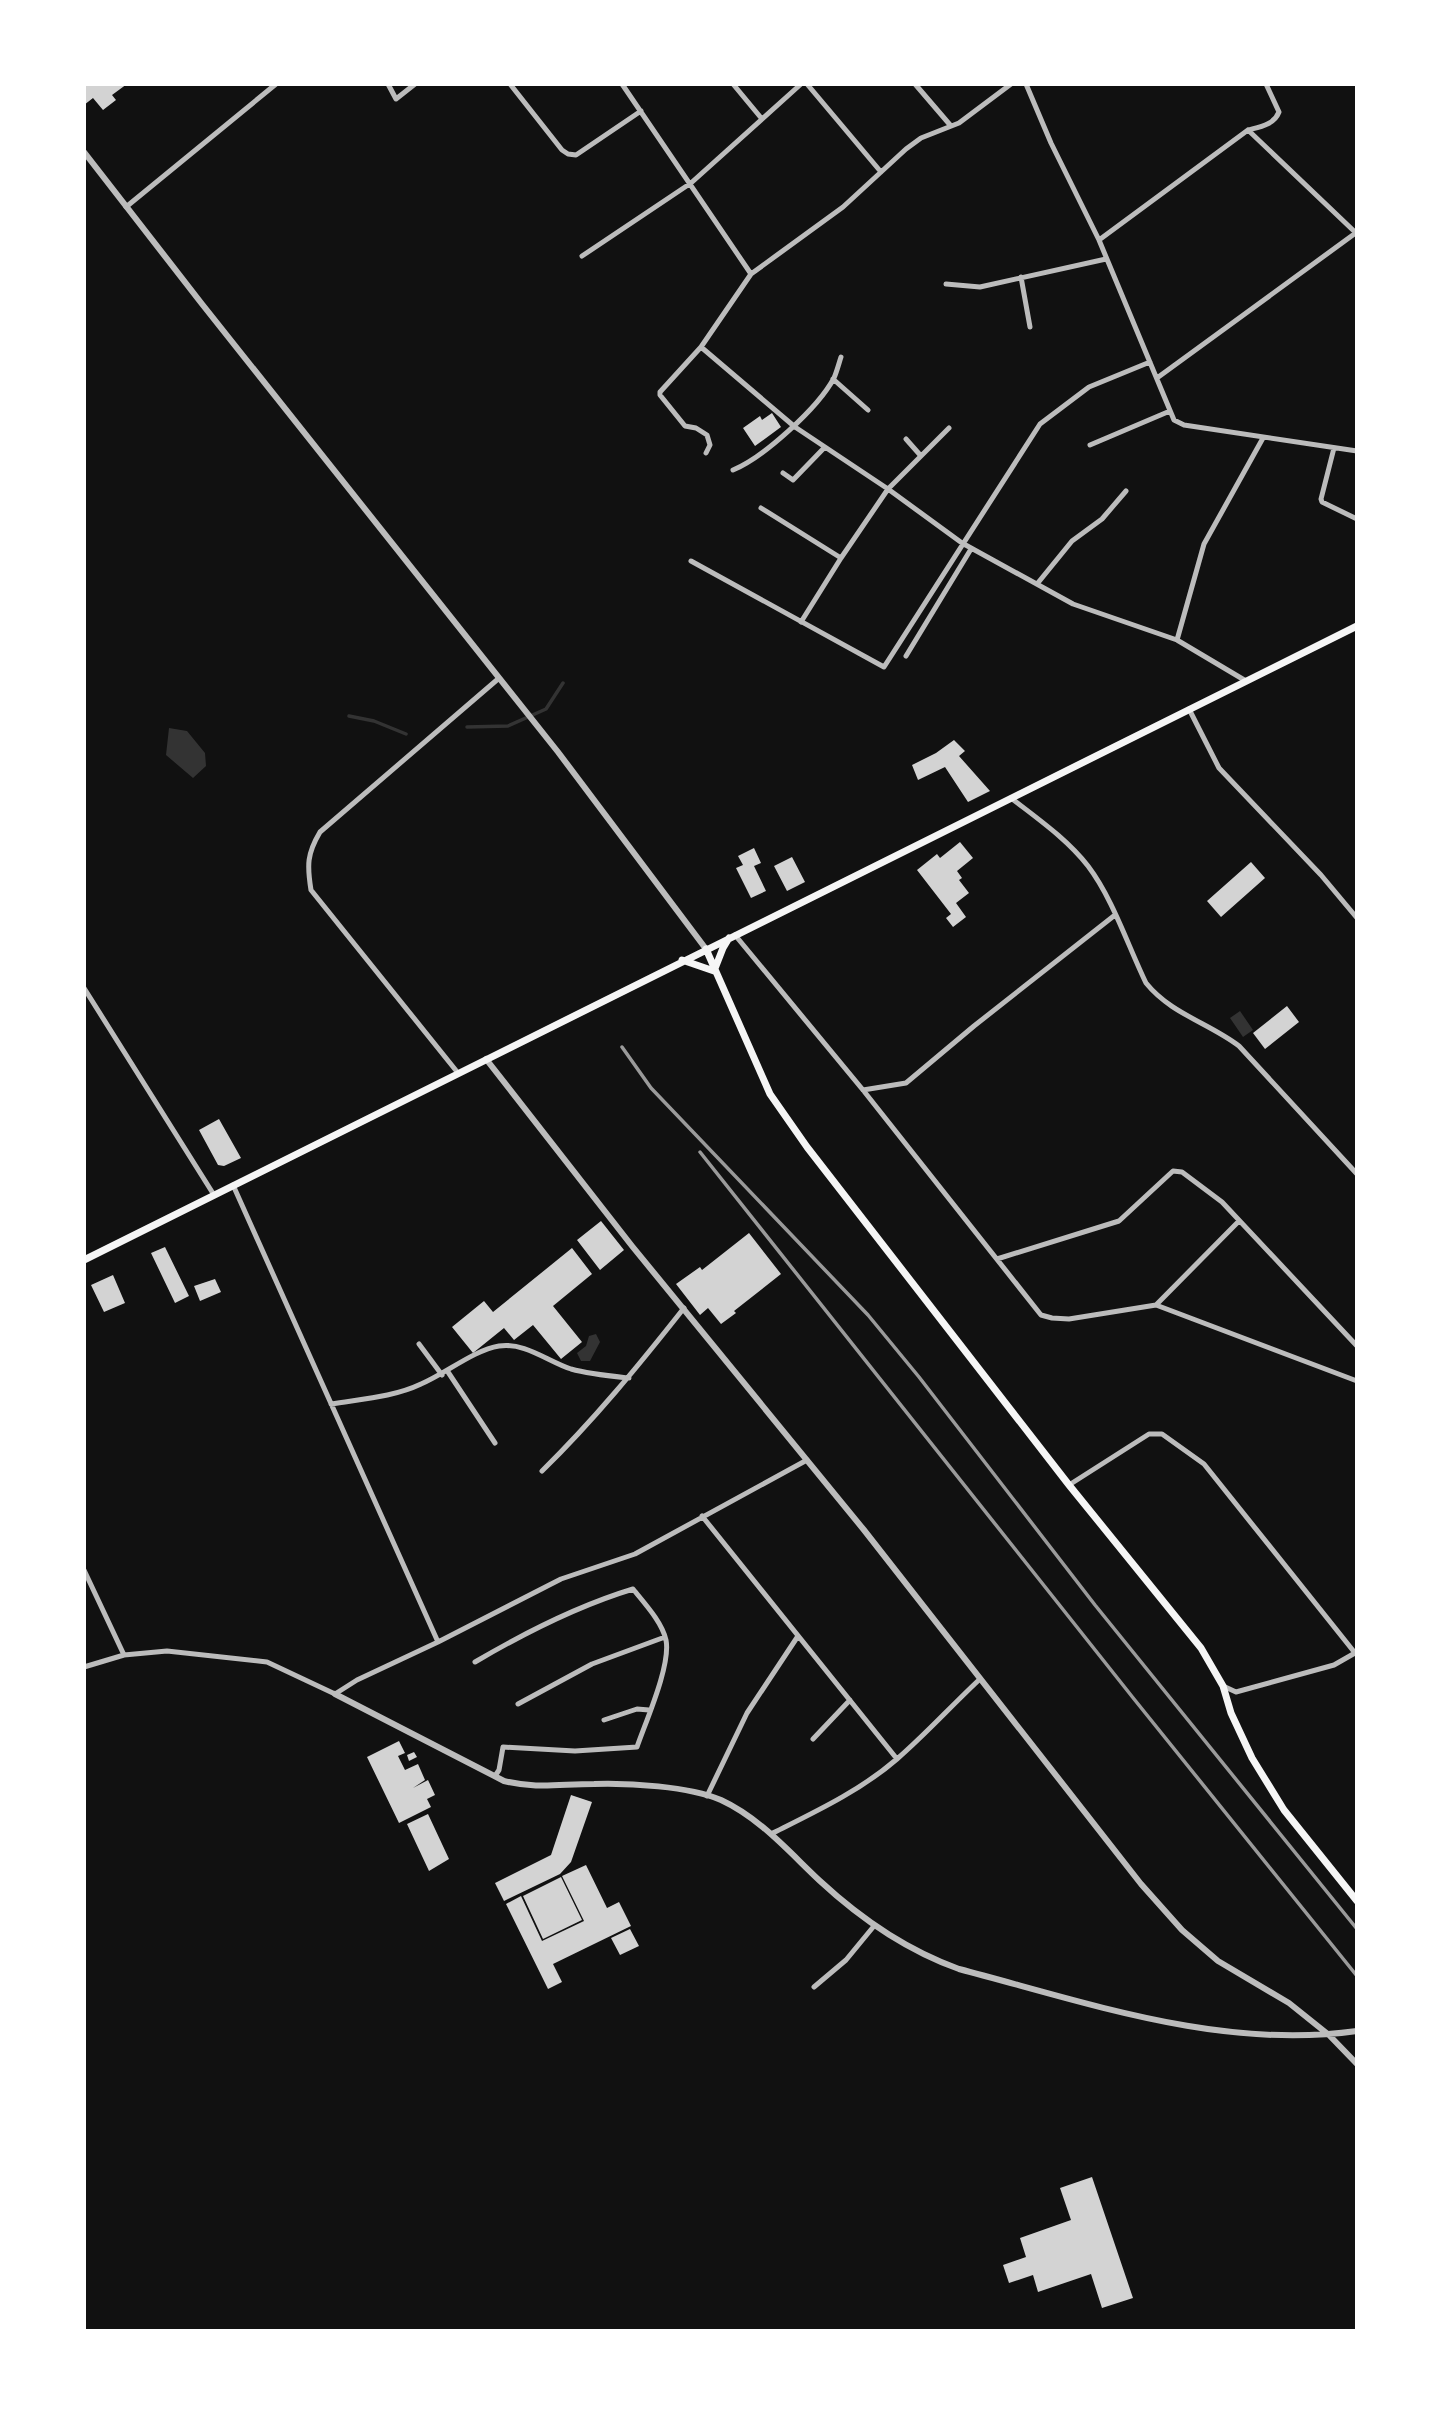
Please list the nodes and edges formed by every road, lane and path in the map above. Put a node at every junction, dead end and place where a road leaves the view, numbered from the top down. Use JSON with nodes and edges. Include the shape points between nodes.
{"nodes":[{"id":1,"x":276,"y":84,"type":"edge"},
{"id":2,"x":388,"y":84,"type":"edge"},
{"id":3,"x":415,"y":84,"type":"edge"},
{"id":4,"x":510,"y":84,"type":"edge"},
{"id":5,"x":622,"y":84,"type":"edge"},
{"id":6,"x":733,"y":84,"type":"edge"},
{"id":7,"x":800,"y":84,"type":"edge"},
{"id":8,"x":807,"y":84,"type":"edge"},
{"id":9,"x":915,"y":84,"type":"edge"},
{"id":10,"x":1012,"y":84,"type":"edge"},
{"id":11,"x":1266,"y":84,"type":"edge"},
{"id":12,"x":1027,"y":85,"type":"edge"},
{"id":13,"x":641,"y":111,"type":"junction"},
{"id":14,"x":762,"y":119,"type":"junction"},
{"id":15,"x":950,"y":126,"type":"junction"},
{"id":16,"x":1248,"y":130,"type":"junction"},
{"id":17,"x":84,"y":152,"type":"edge"},
{"id":18,"x":881,"y":172,"type":"junction"},
{"id":19,"x":691,"y":183,"type":"junction"},
{"id":20,"x":126,"y":207,"type":"junction"},
{"id":21,"x":1357,"y":233,"type":"edge"},
{"id":22,"x":1099,"y":240,"type":"junction"},
{"id":23,"x":582,"y":256,"type":"dead end"},
{"id":24,"x":1106,"y":259,"type":"junction"},
{"id":25,"x":751,"y":274,"type":"junction"},
{"id":26,"x":1021,"y":277,"type":"junction"},
{"id":27,"x":946,"y":284,"type":"dead end"},
{"id":28,"x":1030,"y":327,"type":"dead end"},
{"id":29,"x":701,"y":347,"type":"junction"},
{"id":30,"x":841,"y":357,"type":"dead end"},
{"id":31,"x":1150,"y":362,"type":"junction"},
{"id":32,"x":1157,"y":377,"type":"junction"},
{"id":33,"x":833,"y":379,"type":"junction"},
{"id":34,"x":868,"y":410,"type":"dead end"},
{"id":35,"x":1170,"y":411,"type":"junction"},
{"id":36,"x":795,"y":428,"type":"junction"},
{"id":37,"x":949,"y":428,"type":"dead end"},
{"id":38,"x":1263,"y":438,"type":"junction"},
{"id":39,"x":905,"y":439,"type":"dead end"},
{"id":40,"x":1090,"y":445,"type":"dead end"},
{"id":41,"x":824,"y":448,"type":"junction"},
{"id":42,"x":1334,"y":448,"type":"junction"},
{"id":43,"x":1357,"y":451,"type":"edge"},
{"id":44,"x":706,"y":453,"type":"dead end"},
{"id":45,"x":921,"y":456,"type":"junction"},
{"id":46,"x":733,"y":470,"type":"dead end"},
{"id":47,"x":783,"y":473,"type":"dead end"},
{"id":48,"x":888,"y":489,"type":"junction"},
{"id":49,"x":1126,"y":491,"type":"dead end"},
{"id":50,"x":761,"y":508,"type":"dead end"},
{"id":51,"x":1357,"y":519,"type":"edge"},
{"id":52,"x":962,"y":543,"type":"junction"},
{"id":53,"x":971,"y":549,"type":"junction"},
{"id":54,"x":841,"y":558,"type":"junction"},
{"id":55,"x":691,"y":561,"type":"dead end"},
{"id":56,"x":1037,"y":584,"type":"junction"},
{"id":57,"x":801,"y":622,"type":"junction"},
{"id":58,"x":1356,"y":628,"type":"edge"},
{"id":59,"x":1177,"y":640,"type":"junction"},
{"id":60,"x":906,"y":656,"type":"dead end"},
{"id":61,"x":498,"y":679,"type":"junction"},
{"id":62,"x":1246,"y":681,"type":"junction"},
{"id":63,"x":1189,"y":709,"type":"junction"},
{"id":64,"x":1010,"y":798,"type":"junction"},
{"id":65,"x":1115,"y":915,"type":"junction"},
{"id":66,"x":1357,"y":918,"type":"edge"},
{"id":67,"x":732,"y":936,"type":"junction"},
{"id":68,"x":706,"y":949,"type":"junction"},
{"id":69,"x":682,"y":960,"type":"junction"},
{"id":70,"x":715,"y":971,"type":"junction"},
{"id":71,"x":84,"y":988,"type":"edge"},
{"id":72,"x":486,"y":1059,"type":"junction"},
{"id":73,"x":458,"y":1073,"type":"junction"},
{"id":74,"x":863,"y":1090,"type":"junction"},
{"id":75,"x":1357,"y":1174,"type":"edge"},
{"id":76,"x":233,"y":1185,"type":"junction"},
{"id":77,"x":214,"y":1195,"type":"junction"},
{"id":78,"x":1239,"y":1221,"type":"junction"},
{"id":79,"x":996,"y":1259,"type":"junction"},
{"id":80,"x":84,"y":1260,"type":"edge"},
{"id":81,"x":1156,"y":1305,"type":"junction"},
{"id":82,"x":684,"y":1307,"type":"junction"},
{"id":83,"x":419,"y":1344,"type":"dead end"},
{"id":84,"x":1357,"y":1346,"type":"edge"},
{"id":85,"x":448,"y":1372,"type":"junction"},
{"id":86,"x":442,"y":1375,"type":"junction"},
{"id":87,"x":629,"y":1378,"type":"junction"},
{"id":88,"x":1357,"y":1381,"type":"edge"},
{"id":89,"x":331,"y":1404,"type":"junction"},
{"id":90,"x":495,"y":1443,"type":"dead end"},
{"id":91,"x":807,"y":1460,"type":"junction"},
{"id":92,"x":542,"y":1472,"type":"dead end"},
{"id":93,"x":1069,"y":1485,"type":"junction"},
{"id":94,"x":702,"y":1516,"type":"junction"},
{"id":95,"x":84,"y":1570,"type":"edge"},
{"id":96,"x":798,"y":1636,"type":"junction"},
{"id":97,"x":665,"y":1637,"type":"junction"},
{"id":98,"x":438,"y":1642,"type":"junction"},
{"id":99,"x":124,"y":1655,"type":"junction"},
{"id":100,"x":475,"y":1662,"type":"dead end"},
{"id":101,"x":84,"y":1667,"type":"edge"},
{"id":102,"x":980,"y":1679,"type":"junction"},
{"id":103,"x":1223,"y":1686,"type":"junction"},
{"id":104,"x":335,"y":1695,"type":"junction"},
{"id":105,"x":850,"y":1700,"type":"junction"},
{"id":106,"x":518,"y":1704,"type":"dead end"},
{"id":107,"x":649,"y":1710,"type":"junction"},
{"id":108,"x":604,"y":1720,"type":"dead end"},
{"id":109,"x":813,"y":1739,"type":"dead end"},
{"id":110,"x":897,"y":1759,"type":"junction"},
{"id":111,"x":495,"y":1776,"type":"junction"},
{"id":112,"x":707,"y":1796,"type":"junction"},
{"id":113,"x":771,"y":1834,"type":"junction"},
{"id":114,"x":1357,"y":1901,"type":"edge"},
{"id":115,"x":874,"y":1926,"type":"junction"},
{"id":116,"x":814,"y":1987,"type":"dead end"},
{"id":117,"x":1357,"y":2031,"type":"edge"},
{"id":118,"x":1329,"y":2035,"type":"junction"},
{"id":119,"x":1357,"y":2064,"type":"edge"}],
"edges":[{"from":1,"to":20,"type":"street"},
{"from":2,"to":3,"type":"street","via":[[396,99]]},
{"from":4,"to":13,"type":"street","via":[[568,154],[576,155]]},
{"from":5,"to":13,"type":"street"},
{"from":6,"to":14,"type":"street"},
{"from":7,"to":14,"type":"street"},
{"from":8,"to":18,"type":"street"},
{"from":9,"to":15,"type":"street"},
{"from":10,"to":15,"type":"street"},
{"from":11,"to":16,"type":"street","via":[[1278,117]]},
{"from":12,"to":22,"type":"street"},
{"from":13,"to":19,"type":"street"},
{"from":14,"to":19,"type":"street"},
{"from":15,"to":18,"type":"street","via":[[921,138]]},
{"from":16,"to":21,"type":"street"},
{"from":16,"to":22,"type":"street"},
{"from":17,"to":20,"type":"street"},
{"from":18,"to":25,"type":"street","via":[[843,207]]},
{"from":19,"to":23,"type":"street"},
{"from":19,"to":25,"type":"street"},
{"from":20,"to":61,"type":"street"},
{"from":21,"to":32,"type":"street"},
{"from":22,"to":24,"type":"street"},
{"from":24,"to":26,"type":"street"},
{"from":24,"to":31,"type":"street"},
{"from":25,"to":29,"type":"street"},
{"from":26,"to":27,"type":"street","via":[[980,286]]},
{"from":26,"to":28,"type":"street"},
{"from":29,"to":36,"type":"street"},
{"from":29,"to":44,"type":"street","via":[[660,394],[685,426],[707,435],[710,445]]},
{"from":30,"to":33,"type":"street"},
{"from":31,"to":32,"type":"street"},
{"from":31,"to":52,"type":"street","via":[[1089,387],[1040,424]]},
{"from":32,"to":35,"type":"street"},
{"from":33,"to":34,"type":"street"},
{"from":33,"to":36,"type":"street"},
{"from":35,"to":38,"type":"street","via":[[1174,420],[1184,425]]},
{"from":35,"to":40,"type":"street"},
{"from":36,"to":41,"type":"street"},
{"from":36,"to":46,"type":"street"},
{"from":37,"to":45,"type":"street"},
{"from":38,"to":42,"type":"street"},
{"from":38,"to":59,"type":"street","via":[[1204,544]]},
{"from":39,"to":45,"type":"street"},
{"from":41,"to":47,"type":"street","via":[[793,480]]},
{"from":41,"to":48,"type":"street"},
{"from":42,"to":43,"type":"street"},
{"from":42,"to":51,"type":"street","via":[[1321,499]]},
{"from":45,"to":48,"type":"street"},
{"from":48,"to":52,"type":"street"},
{"from":48,"to":54,"type":"street"},
{"from":49,"to":56,"type":"street","via":[[1102,519],[1072,541]]},
{"from":50,"to":54,"type":"street"},
{"from":52,"to":53,"type":"street"},
{"from":52,"to":57,"type":"street","via":[[884,667]]},
{"from":53,"to":56,"type":"street"},
{"from":53,"to":60,"type":"street"},
{"from":54,"to":57,"type":"street"},
{"from":55,"to":57,"type":"street"},
{"from":56,"to":59,"type":"street","via":[[1073,604]]},
{"from":58,"to":62,"type":"main road"},
{"from":59,"to":62,"type":"street"},
{"from":61,"to":68,"type":"street"},
{"from":61,"to":73,"type":"street","via":[[320,832],[307,867],[318,900]]},
{"from":62,"to":63,"type":"main road"},
{"from":63,"to":64,"type":"main road"},
{"from":63,"to":66,"type":"street","via":[[1219,768]]},
{"from":64,"to":65,"type":"street","via":[[1076,852],[1098,880]]},
{"from":64,"to":67,"type":"main road"},
{"from":65,"to":74,"type":"street","via":[[906,1083]]},
{"from":65,"to":75,"type":"street","via":[[1156,995],[1239,1046]]},
{"from":67,"to":68,"type":"main road"},
{"from":67,"to":70,"type":"main road"},
{"from":67,"to":74,"type":"street"},
{"from":68,"to":69,"type":"main road"},
{"from":68,"to":70,"type":"main road"},
{"from":69,"to":70,"type":"main road"},
{"from":69,"to":72,"type":"main road"},
{"from":70,"to":93,"type":"main road","via":[[771,1094],[807,1147]]},
{"from":71,"to":77,"type":"street"},
{"from":72,"to":73,"type":"main road"},
{"from":72,"to":82,"type":"street"},
{"from":73,"to":76,"type":"main road"},
{"from":74,"to":79,"type":"street"},
{"from":76,"to":77,"type":"main road"},
{"from":76,"to":89,"type":"street"},
{"from":77,"to":80,"type":"main road"},
{"from":78,"to":79,"type":"street","via":[[1222,1202],[1182,1172],[1173,1171],[1119,1221]]},
{"from":78,"to":81,"type":"street"},
{"from":78,"to":84,"type":"street"},
{"from":79,"to":81,"type":"street","via":[[1041,1315],[1069,1319]]},
{"from":81,"to":88,"type":"street"},
{"from":82,"to":87,"type":"street"},
{"from":82,"to":91,"type":"street"},
{"from":83,"to":86,"type":"street"},
{"from":85,"to":86,"type":"street"},
{"from":85,"to":87,"type":"street","via":[[482,1352],[513,1346],[575,1370]]},
{"from":85,"to":90,"type":"street"},
{"from":86,"to":89,"type":"street","via":[[393,1394]]},
{"from":87,"to":92,"type":"street"},
{"from":89,"to":98,"type":"street"},
{"from":91,"to":94,"type":"street"},
{"from":91,"to":102,"type":"street"},
{"from":93,"to":103,"type":"main road","via":[[1188,1630]]},
{"from":93,"to":103,"type":"street","via":[[1149,1434],[1162,1434],[1204,1464],[1355,1653],[1334,1665],[1236,1692]]},
{"from":94,"to":96,"type":"street"},
{"from":94,"to":98,"type":"street","via":[[635,1554],[561,1578]]},
{"from":95,"to":99,"type":"street"},
{"from":96,"to":105,"type":"street"},
{"from":96,"to":112,"type":"street","via":[[747,1713]]},
{"from":97,"to":100,"type":"street","via":[[633,1589],[555,1619]]},
{"from":97,"to":106,"type":"street","via":[[592,1664]]},
{"from":97,"to":107,"type":"street","via":[[666,1662]]},
{"from":98,"to":104,"type":"street"},
{"from":99,"to":101,"type":"street"},
{"from":99,"to":104,"type":"street","via":[[167,1651],[267,1662]]},
{"from":102,"to":110,"type":"street"},
{"from":102,"to":118,"type":"street","via":[[1182,1930],[1218,1961],[1289,2003]]},
{"from":103,"to":114,"type":"main road","via":[[1231,1713],[1271,1789]]},
{"from":104,"to":111,"type":"street"},
{"from":105,"to":109,"type":"street"},
{"from":105,"to":110,"type":"street"},
{"from":107,"to":108,"type":"street","via":[[637,1709]]},
{"from":107,"to":111,"type":"street","via":[[637,1747],[575,1751],[503,1746]]},
{"from":110,"to":113,"type":"street","via":[[825,1808]]},
{"from":111,"to":112,"type":"street","via":[[528,1787],[619,1784]]},
{"from":112,"to":113,"type":"street","via":[[747,1815]]},
{"from":113,"to":115,"type":"street"},
{"from":115,"to":116,"type":"street","via":[[846,1960]]},
{"from":115,"to":118,"type":"street","via":[[928,1958],[959,1969],[1164,2023],[1208,2031]]},
{"from":117,"to":118,"type":"street"},
{"from":118,"to":119,"type":"street"}]}
